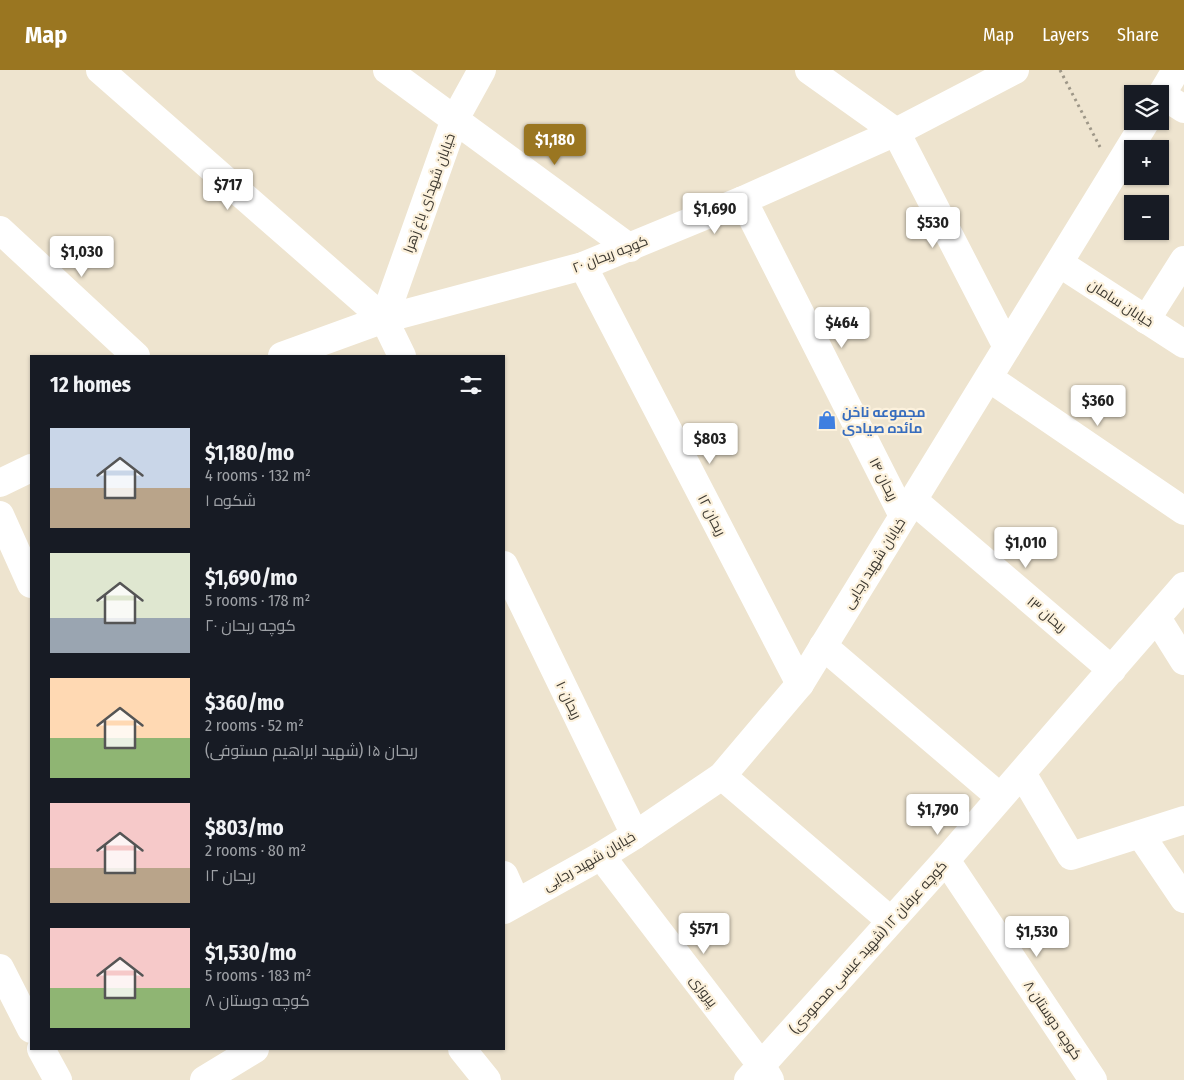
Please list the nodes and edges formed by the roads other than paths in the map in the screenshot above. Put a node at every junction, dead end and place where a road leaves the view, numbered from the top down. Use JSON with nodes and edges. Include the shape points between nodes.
{"nodes":[{"id":1,"x":100,"y":70,"type":"edge"},
{"id":2,"x":387,"y":70,"type":"edge"},
{"id":3,"x":482,"y":70,"type":"edge"},
{"id":4,"x":809,"y":70,"type":"edge"},
{"id":5,"x":1015,"y":70,"type":"edge"},
{"id":6,"x":1176,"y":70,"type":"edge"},
{"id":7,"x":1167,"y":85,"type":"edge"},
{"id":8,"x":1169,"y":101,"type":"edge"},
{"id":9,"x":1184,"y":109,"type":"edge"},
{"id":10,"x":455,"y":119,"type":"junction"},
{"id":11,"x":1141,"y":130,"type":"edge"},
{"id":12,"x":896,"y":132,"type":"junction"},
{"id":13,"x":743,"y":200,"type":"junction"},
{"id":14,"x":0,"y":230,"type":"edge"},
{"id":15,"x":630,"y":248,"type":"junction"},
{"id":16,"x":1184,"y":260,"type":"edge"},
{"id":17,"x":1059,"y":263,"type":"junction"},
{"id":18,"x":583,"y":266,"type":"junction"},
{"id":19,"x":384,"y":319,"type":"junction"},
{"id":20,"x":1146,"y":320,"type":"junction"},
{"id":21,"x":1184,"y":344,"type":"edge"},
{"id":22,"x":1007,"y":347,"type":"junction"},
{"id":23,"x":135,"y":355,"type":"edge"},
{"id":24,"x":285,"y":355,"type":"edge"},
{"id":25,"x":402,"y":355,"type":"edge"},
{"id":26,"x":989,"y":378,"type":"junction"},
{"id":27,"x":30,"y":468,"type":"edge"},
{"id":28,"x":0,"y":483,"type":"edge"},
{"id":29,"x":908,"y":508,"type":"junction"},
{"id":30,"x":1184,"y":511,"type":"edge"},
{"id":31,"x":0,"y":515,"type":"edge"},
{"id":32,"x":505,"y":567,"type":"edge"},
{"id":33,"x":30,"y":582,"type":"edge"},
{"id":34,"x":1184,"y":586,"type":"edge"},
{"id":35,"x":1158,"y":618,"type":"junction"},
{"id":36,"x":823,"y":646,"type":"junction"},
{"id":37,"x":1184,"y":661,"type":"edge"},
{"id":38,"x":1112,"y":670,"type":"junction"},
{"id":39,"x":800,"y":684,"type":"junction"},
{"id":40,"x":1022,"y":773,"type":"junction"},
{"id":41,"x":722,"y":776,"type":"junction"},
{"id":42,"x":1000,"y":797,"type":"junction"},
{"id":43,"x":1184,"y":820,"type":"edge"},
{"id":44,"x":1140,"y":834,"type":"junction"},
{"id":45,"x":635,"y":835,"type":"junction"},
{"id":46,"x":601,"y":856,"type":"junction"},
{"id":47,"x":946,"y":860,"type":"junction"},
{"id":48,"x":505,"y":881,"type":"edge"},
{"id":49,"x":1184,"y":899,"type":"edge"},
{"id":50,"x":510,"y":906,"type":"edge"},
{"id":51,"x":891,"y":921,"type":"junction"},
{"id":52,"x":0,"y":968,"type":"edge"},
{"id":53,"x":30,"y":1027,"type":"edge"},
{"id":54,"x":43,"y":1050,"type":"edge"},
{"id":55,"x":463,"y":1050,"type":"edge"},
{"id":56,"x":247,"y":1051,"type":"edge"},
{"id":57,"x":759,"y":1075,"type":"edge"},
{"id":58,"x":215,"y":1077,"type":"edge"},
{"id":59,"x":58,"y":1080,"type":"edge"},
{"id":60,"x":487,"y":1080,"type":"edge"},
{"id":61,"x":1093,"y":1080,"type":"edge"}],
"edges":[{"from":1,"to":19,"type":"street"},
{"from":2,"to":10,"type":"street"},
{"from":3,"to":10,"type":"street","name":"خیابان شهدای باغ زهرا"},
{"from":4,"to":12,"type":"street"},
{"from":5,"to":12,"type":"street","name":"کوچه ریحان ۲۰"},
{"from":6,"to":7,"type":"street"},
{"from":8,"to":9,"type":"street"},
{"from":10,"to":15,"type":"street"},
{"from":10,"to":19,"type":"street","name":"خیابان شهدای باغ زهرا"},
{"from":11,"to":17,"type":"street","name":"خیابان شهید رجایی"},
{"from":12,"to":13,"type":"street","name":"کوچه ریحان ۲۰"},
{"from":12,"to":22,"type":"street"},
{"from":13,"to":15,"type":"street","name":"کوچه ریحان ۲۰"},
{"from":13,"to":29,"type":"street","name":"ریحان ۱۴"},
{"from":14,"to":23,"type":"street"},
{"from":15,"to":18,"type":"street","name":"کوچه ریحان ۲۰"},
{"from":16,"to":20,"type":"street"},
{"from":17,"to":20,"type":"street","name":"خیابان سامان"},
{"from":17,"to":22,"type":"street","name":"خیابان شهید رجایی"},
{"from":18,"to":19,"type":"street","name":"کوچه ریحان ۲۰"},
{"from":18,"to":39,"type":"street","name":"ریحان ۱۲"},
{"from":19,"to":24,"type":"street","name":"کوچه ریحان ۲۰"},
{"from":19,"to":25,"type":"street"},
{"from":20,"to":21,"type":"street","name":"خیابان سامان"},
{"from":22,"to":26,"type":"street","name":"خیابان شهید رجایی"},
{"from":26,"to":29,"type":"street","name":"خیابان شهید رجایی"},
{"from":26,"to":30,"type":"street"},
{"from":27,"to":28,"type":"street"},
{"from":29,"to":36,"type":"street","name":"خیابان شهید رجایی"},
{"from":29,"to":38,"type":"street","name":"ریحان ۱۳"},
{"from":31,"to":33,"type":"street"},
{"from":32,"to":45,"type":"street","name":"ریحان ۱۰"},
{"from":34,"to":35,"type":"street","name":"کوچه عرفان ۱۲ (شهید عیسی محمودی)"},
{"from":35,"to":37,"type":"street"},
{"from":35,"to":38,"type":"street","name":"کوچه عرفان ۱۲ (شهید عیسی محمودی)"},
{"from":36,"to":39,"type":"street","name":"خیابان شهید رجایی"},
{"from":36,"to":42,"type":"street"},
{"from":38,"to":40,"type":"street","name":"کوچه عرفان ۱۲ (شهید عیسی محمودی)"},
{"from":39,"to":41,"type":"street","name":"خیابان شهید رجایی"},
{"from":40,"to":42,"type":"street","name":"کوچه عرفان ۱۲ (شهید عیسی محمودی)"},
{"from":40,"to":44,"type":"street","via":[[1071,856]]},
{"from":41,"to":45,"type":"street","name":"خیابان شهید رجایی"},
{"from":41,"to":51,"type":"street"},
{"from":42,"to":47,"type":"street","name":"کوچه عرفان ۱۲ (شهید عیسی محمودی)"},
{"from":43,"to":44,"type":"street"},
{"from":44,"to":49,"type":"street"},
{"from":45,"to":46,"type":"street","name":"خیابان شهید رجایی"},
{"from":46,"to":50,"type":"street","name":"خیابان شهید رجایی"},
{"from":46,"to":57,"type":"street","name":"پیروزی"},
{"from":47,"to":51,"type":"street","name":"کوچه عرفان ۱۲ (شهید عیسی محمودی)"},
{"from":47,"to":61,"type":"street","name":"کوچه دوستان ۸"},
{"from":48,"to":50,"type":"street"},
{"from":51,"to":57,"type":"street","name":"کوچه عرفان ۱۲ (شهید عیسی محمودی)"},
{"from":52,"to":53,"type":"street"},
{"from":54,"to":59,"type":"street"},
{"from":55,"to":60,"type":"street"},
{"from":56,"to":58,"type":"street"}]}
